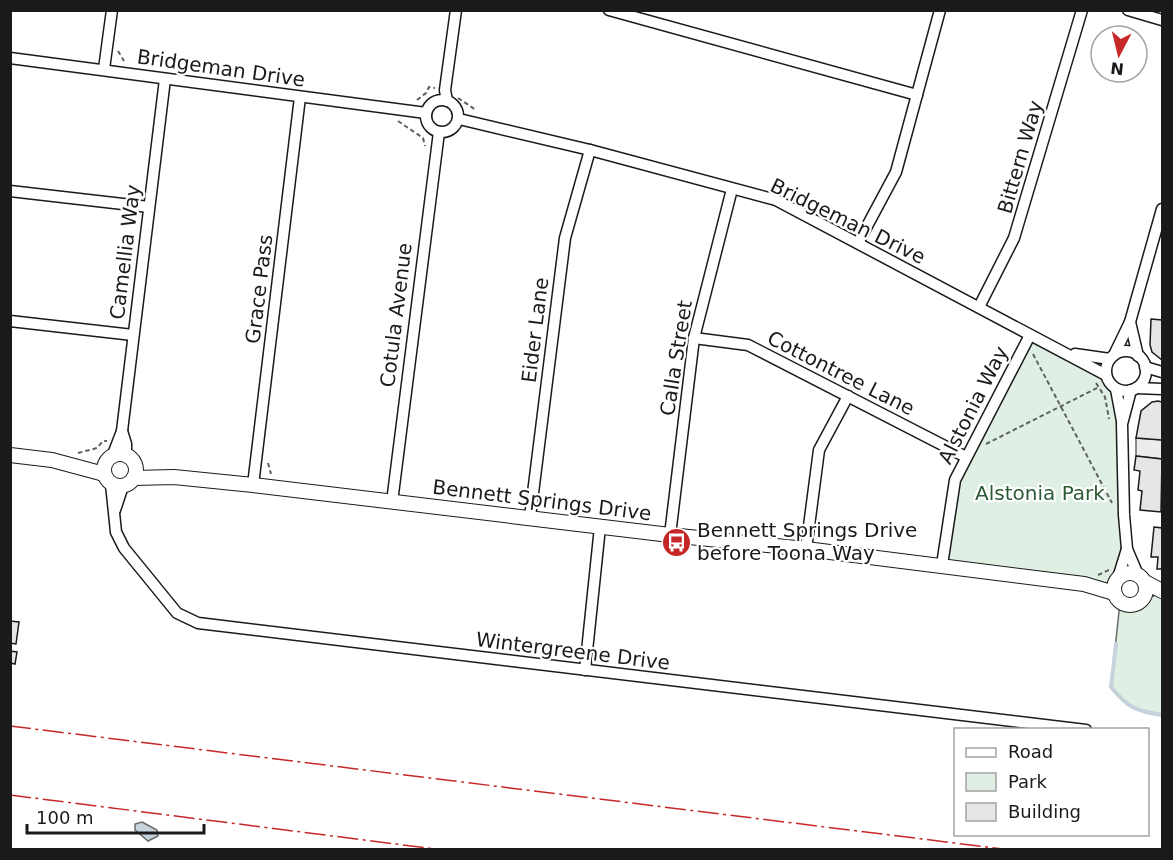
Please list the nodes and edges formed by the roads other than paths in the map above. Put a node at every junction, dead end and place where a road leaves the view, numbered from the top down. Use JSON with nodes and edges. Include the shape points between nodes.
{"nodes":[{"id":1,"x":112,"y":10,"type":"edge"},
{"id":2,"x":456,"y":10,"type":"edge"},
{"id":3,"x":609,"y":10,"type":"edge"},
{"id":4,"x":940,"y":10,"type":"edge"},
{"id":5,"x":1082,"y":10,"type":"edge"},
{"id":6,"x":1128,"y":10,"type":"edge"},
{"id":7,"x":1162,"y":20,"type":"edge"},
{"id":8,"x":10,"y":58,"type":"edge"},
{"id":9,"x":104,"y":69,"type":"junction"},
{"id":10,"x":165,"y":79,"type":"junction"},
{"id":11,"x":916,"y":95,"type":"junction"},
{"id":12,"x":451,"y":96,"type":"junction"},
{"id":13,"x":300,"y":97,"type":"junction"},
{"id":14,"x":426,"y":113,"type":"junction"},
{"id":15,"x":459,"y":119,"type":"junction"},
{"id":16,"x":439,"y":132,"type":"junction"},
{"id":17,"x":590,"y":150,"type":"junction"},
{"id":18,"x":732,"y":189,"type":"junction"},
{"id":19,"x":10,"y":190,"type":"edge"},
{"id":20,"x":149,"y":207,"type":"junction"},
{"id":21,"x":1162,"y":209,"type":"edge"},
{"id":22,"x":858,"y":243,"type":"junction"},
{"id":23,"x":979,"y":308,"type":"junction"},
{"id":24,"x":10,"y":321,"type":"edge"},
{"id":25,"x":1130,"y":322,"type":"junction"},
{"id":26,"x":133,"y":335,"type":"junction"},
{"id":27,"x":1030,"y":335,"type":"junction"},
{"id":28,"x":694,"y":338,"type":"junction"},
{"id":29,"x":1069,"y":353,"type":"junction"},
{"id":30,"x":1138,"y":356,"type":"junction"},
{"id":31,"x":1112,"y":357,"type":"junction"},
{"id":32,"x":1145,"y":367,"type":"junction"},
{"id":33,"x":1162,"y":372,"type":"edge"},
{"id":34,"x":1106,"y":375,"type":"junction"},
{"id":35,"x":1116,"y":389,"type":"junction"},
{"id":36,"x":1133,"y":389,"type":"junction"},
{"id":37,"x":1162,"y":389,"type":"edge"},
{"id":38,"x":848,"y":396,"type":"junction"},
{"id":39,"x":1122,"y":424,"type":"junction"},
{"id":40,"x":122,"y":431,"type":"junction"},
{"id":41,"x":10,"y":454,"type":"edge"},
{"id":42,"x":966,"y":455,"type":"junction"},
{"id":43,"x":120,"y":459,"type":"junction"},
{"id":44,"x":72,"y":460,"type":"junction"},
{"id":45,"x":174,"y":477,"type":"junction"},
{"id":46,"x":118,"y":480,"type":"junction"},
{"id":47,"x":253,"y":485,"type":"junction"},
{"id":48,"x":392,"y":502,"type":"junction"},
{"id":49,"x":530,"y":517,"type":"junction"},
{"id":50,"x":600,"y":527,"type":"junction"},
{"id":51,"x":670,"y":535,"type":"junction"},
{"id":52,"x":806,"y":549,"type":"junction"},
{"id":53,"x":1127,"y":549,"type":"junction"},
{"id":54,"x":942,"y":565,"type":"junction"},
{"id":55,"x":1142,"y":579,"type":"junction"},
{"id":56,"x":1116,"y":585,"type":"junction"},
{"id":57,"x":1162,"y":592,"type":"edge"},
{"id":58,"x":1144,"y":598,"type":"junction"},
{"id":59,"x":585,"y":670,"type":"junction"},
{"id":60,"x":1078,"y":728,"type":"edge"}],
"edges":[{"from":1,"to":9,"type":"street"},
{"from":2,"to":12,"type":"street","via":[[445,90]]},
{"from":3,"to":11,"type":"street"},
{"from":4,"to":11,"type":"street"},
{"from":5,"to":23,"type":"street","name":"Bittern Way","via":[[1014,238]]},
{"from":6,"to":7,"type":"street"},
{"from":8,"to":9,"type":"street","name":"Bridgeman Drive"},
{"from":9,"to":10,"type":"street","name":"Bridgeman Drive"},
{"from":10,"to":13,"type":"street","name":"Bridgeman Drive"},
{"from":10,"to":20,"type":"street","name":"Camellia Way"},
{"from":11,"to":22,"type":"street","via":[[896,172]]},
{"from":12,"to":14,"type":"street","via":[[434,102]]},
{"from":12,"to":15,"type":"street"},
{"from":13,"to":14,"type":"street","name":"Bridgeman Drive"},
{"from":13,"to":47,"type":"street","name":"Grace Pass"},
{"from":14,"to":16,"type":"street","via":[[430,127]]},
{"from":15,"to":16,"type":"street","via":[[449,131]]},
{"from":15,"to":17,"type":"street","name":"Bridgeman Drive"},
{"from":16,"to":48,"type":"street","name":"Cotula Avenue"},
{"from":17,"to":18,"type":"street","name":"Bridgeman Drive"},
{"from":17,"to":49,"type":"street","name":"Eider Lane","via":[[565,238]]},
{"from":18,"to":22,"type":"street","name":"Bridgeman Drive","via":[[776,200]]},
{"from":18,"to":28,"type":"street","name":"Calla Street"},
{"from":19,"to":20,"type":"street"},
{"from":20,"to":26,"type":"street","name":"Camellia Way"},
{"from":21,"to":25,"type":"street"},
{"from":22,"to":23,"type":"street","name":"Bridgeman Drive"},
{"from":23,"to":27,"type":"street","name":"Bridgeman Drive"},
{"from":24,"to":26,"type":"street"},
{"from":25,"to":30,"type":"street"},
{"from":25,"to":31,"type":"street"},
{"from":26,"to":40,"type":"street","name":"Camellia Way"},
{"from":27,"to":29,"type":"street","name":"Bridgeman Drive"},
{"from":27,"to":42,"type":"street","name":"Alstonia Way"},
{"from":28,"to":38,"type":"street","name":"Cottontree Lane","via":[[748,345]]},
{"from":28,"to":51,"type":"street","name":"Calla Street"},
{"from":29,"to":31,"type":"street","name":"Bridgeman Drive"},
{"from":29,"to":34,"type":"street","name":"Bridgeman Drive"},
{"from":30,"to":31,"type":"street","via":[[1125,352]]},
{"from":30,"to":32,"type":"street"},
{"from":31,"to":34,"type":"street"},
{"from":32,"to":33,"type":"street"},
{"from":32,"to":36,"type":"street","via":[[1144,379]]},
{"from":34,"to":35,"type":"street"},
{"from":35,"to":36,"type":"street"},
{"from":35,"to":39,"type":"street"},
{"from":36,"to":37,"type":"street"},
{"from":36,"to":39,"type":"street"},
{"from":38,"to":42,"type":"street","name":"Cottontree Lane"},
{"from":38,"to":52,"type":"street","via":[[819,450]]},
{"from":39,"to":53,"type":"street"},
{"from":40,"to":43,"type":"street","name":"Camellia Way","via":[[126,444]]},
{"from":40,"to":43,"type":"street","name":"Camellia Way","via":[[116,442]]},
{"from":41,"to":44,"type":"street","name":"Bennett Springs Drive"},
{"from":42,"to":54,"type":"street","name":"Alstonia Way","via":[[955,480]]},
{"from":43,"to":44,"type":"street","name":"Bennett Springs Drive"},
{"from":43,"to":45,"type":"street","name":"Bennett Springs Drive"},
{"from":43,"to":46,"type":"street"},
{"from":43,"to":46,"type":"street"},
{"from":44,"to":46,"type":"street","name":"Bennett Springs Drive"},
{"from":45,"to":46,"type":"street","name":"Bennett Springs Drive"},
{"from":45,"to":47,"type":"street","name":"Bennett Springs Drive"},
{"from":46,"to":59,"type":"street","name":"Wintergreene Drive","via":[[116,531],[135,562],[177,612],[198,623]]},
{"from":47,"to":48,"type":"street","name":"Bennett Springs Drive"},
{"from":48,"to":49,"type":"street","name":"Bennett Springs Drive"},
{"from":49,"to":50,"type":"street","name":"Bennett Springs Drive"},
{"from":50,"to":51,"type":"street","name":"Bennett Springs Drive"},
{"from":50,"to":59,"type":"street"},
{"from":51,"to":52,"type":"street","name":"Bennett Springs Drive"},
{"from":52,"to":54,"type":"street","name":"Bennett Springs Drive"},
{"from":53,"to":55,"type":"street"},
{"from":53,"to":56,"type":"street"},
{"from":54,"to":56,"type":"street","name":"Bennett Springs Drive"},
{"from":55,"to":56,"type":"street","via":[[1127,573]]},
{"from":55,"to":57,"type":"street"},
{"from":55,"to":58,"type":"street"},
{"from":56,"to":58,"type":"street","via":[[1120,602],[1130,605]]},
{"from":57,"to":58,"type":"street"},
{"from":59,"to":60,"type":"street","name":"Wintergreene Drive"}]}
